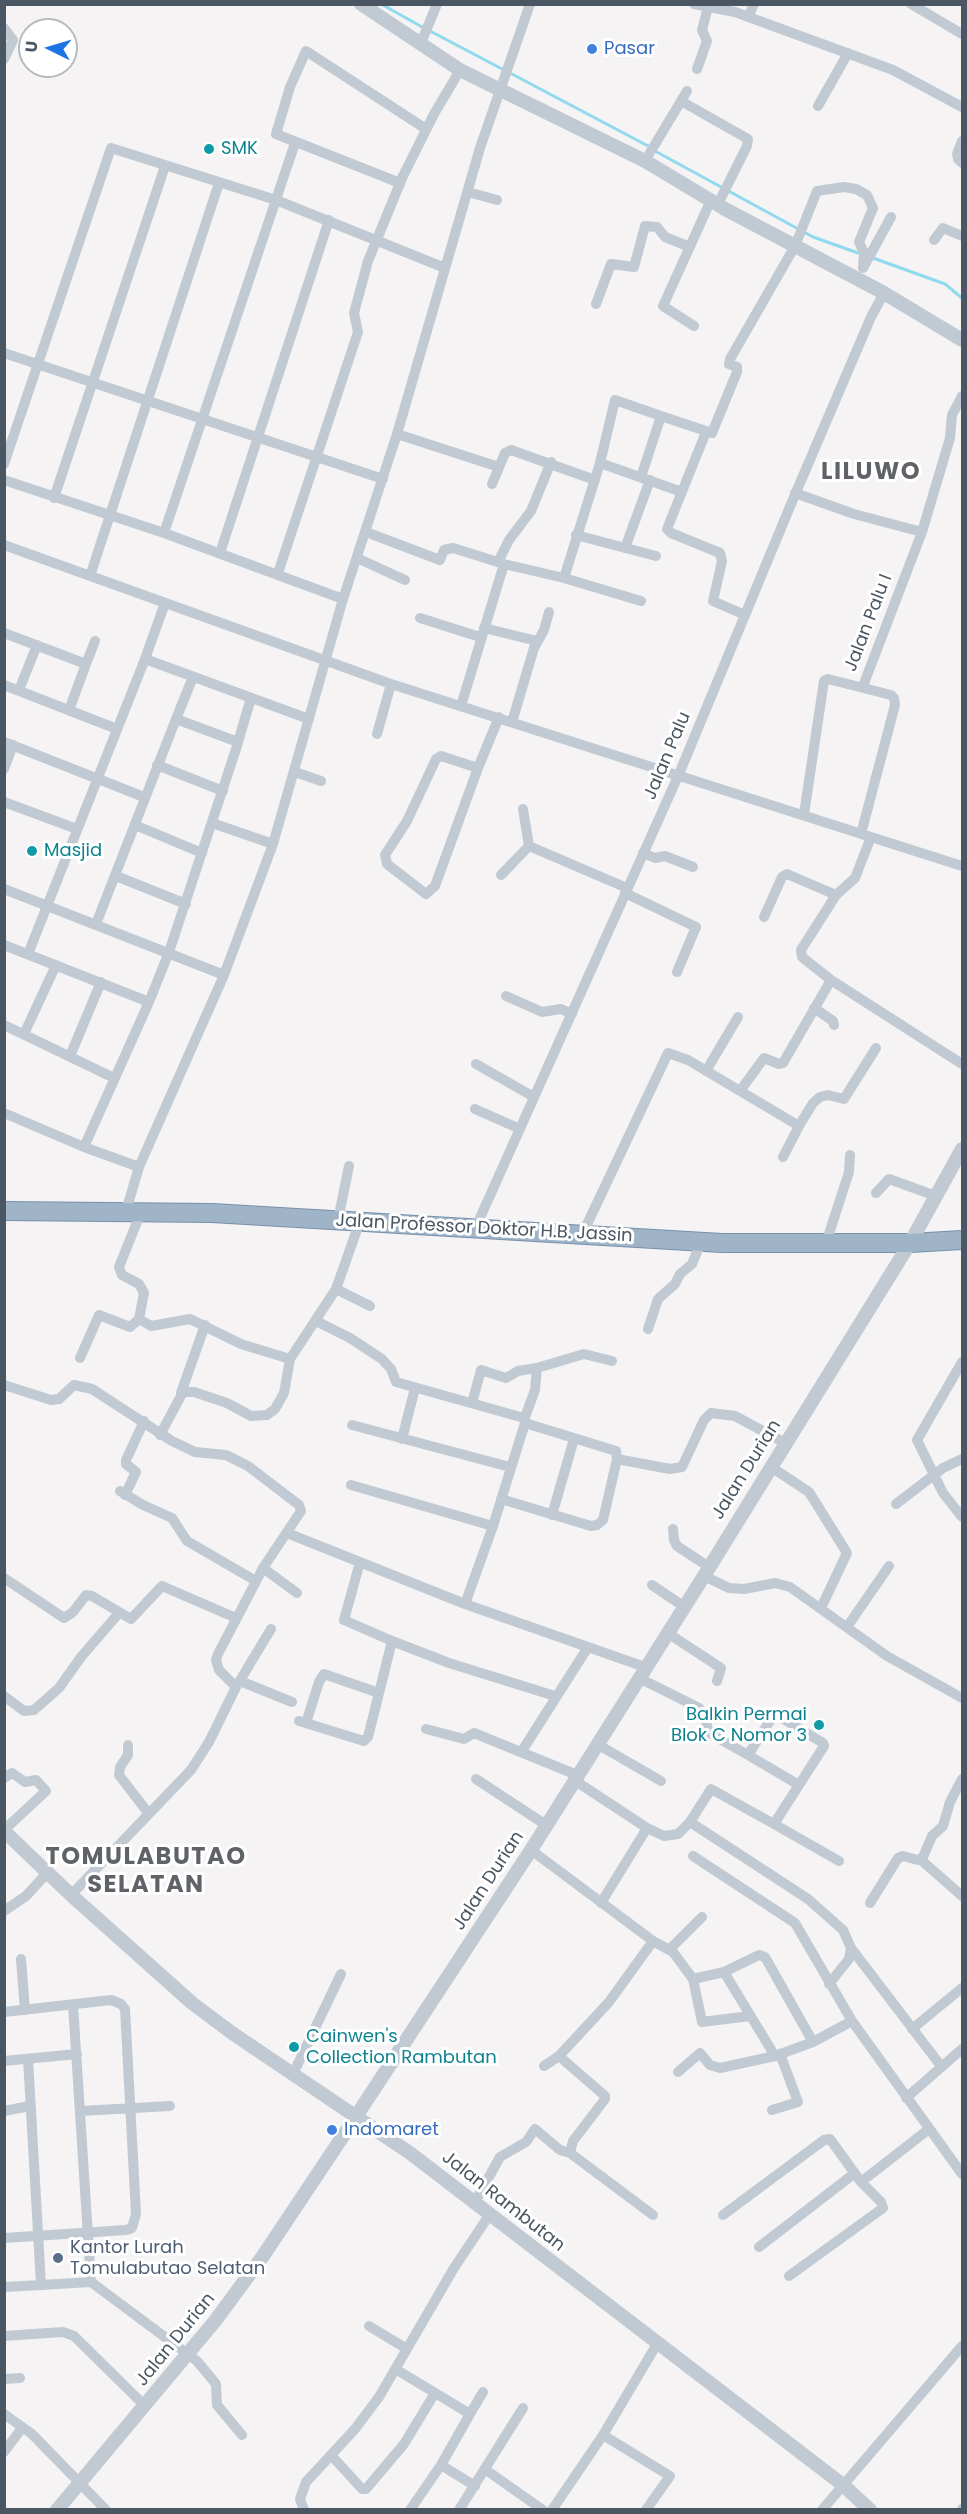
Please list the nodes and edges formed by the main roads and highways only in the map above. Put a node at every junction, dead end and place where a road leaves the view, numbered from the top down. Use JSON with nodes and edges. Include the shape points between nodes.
{"nodes":[{"id":1,"x":4,"y":1211,"type":"edge"},
{"id":2,"x":963,"y":1240,"type":"edge"}],
"edges":[{"from":1,"to":2,"type":"highway","name":"Jalan Professor Doktor H.B. Jassin","via":[[133,1211],[338,1220],[701,1242]]}]}
